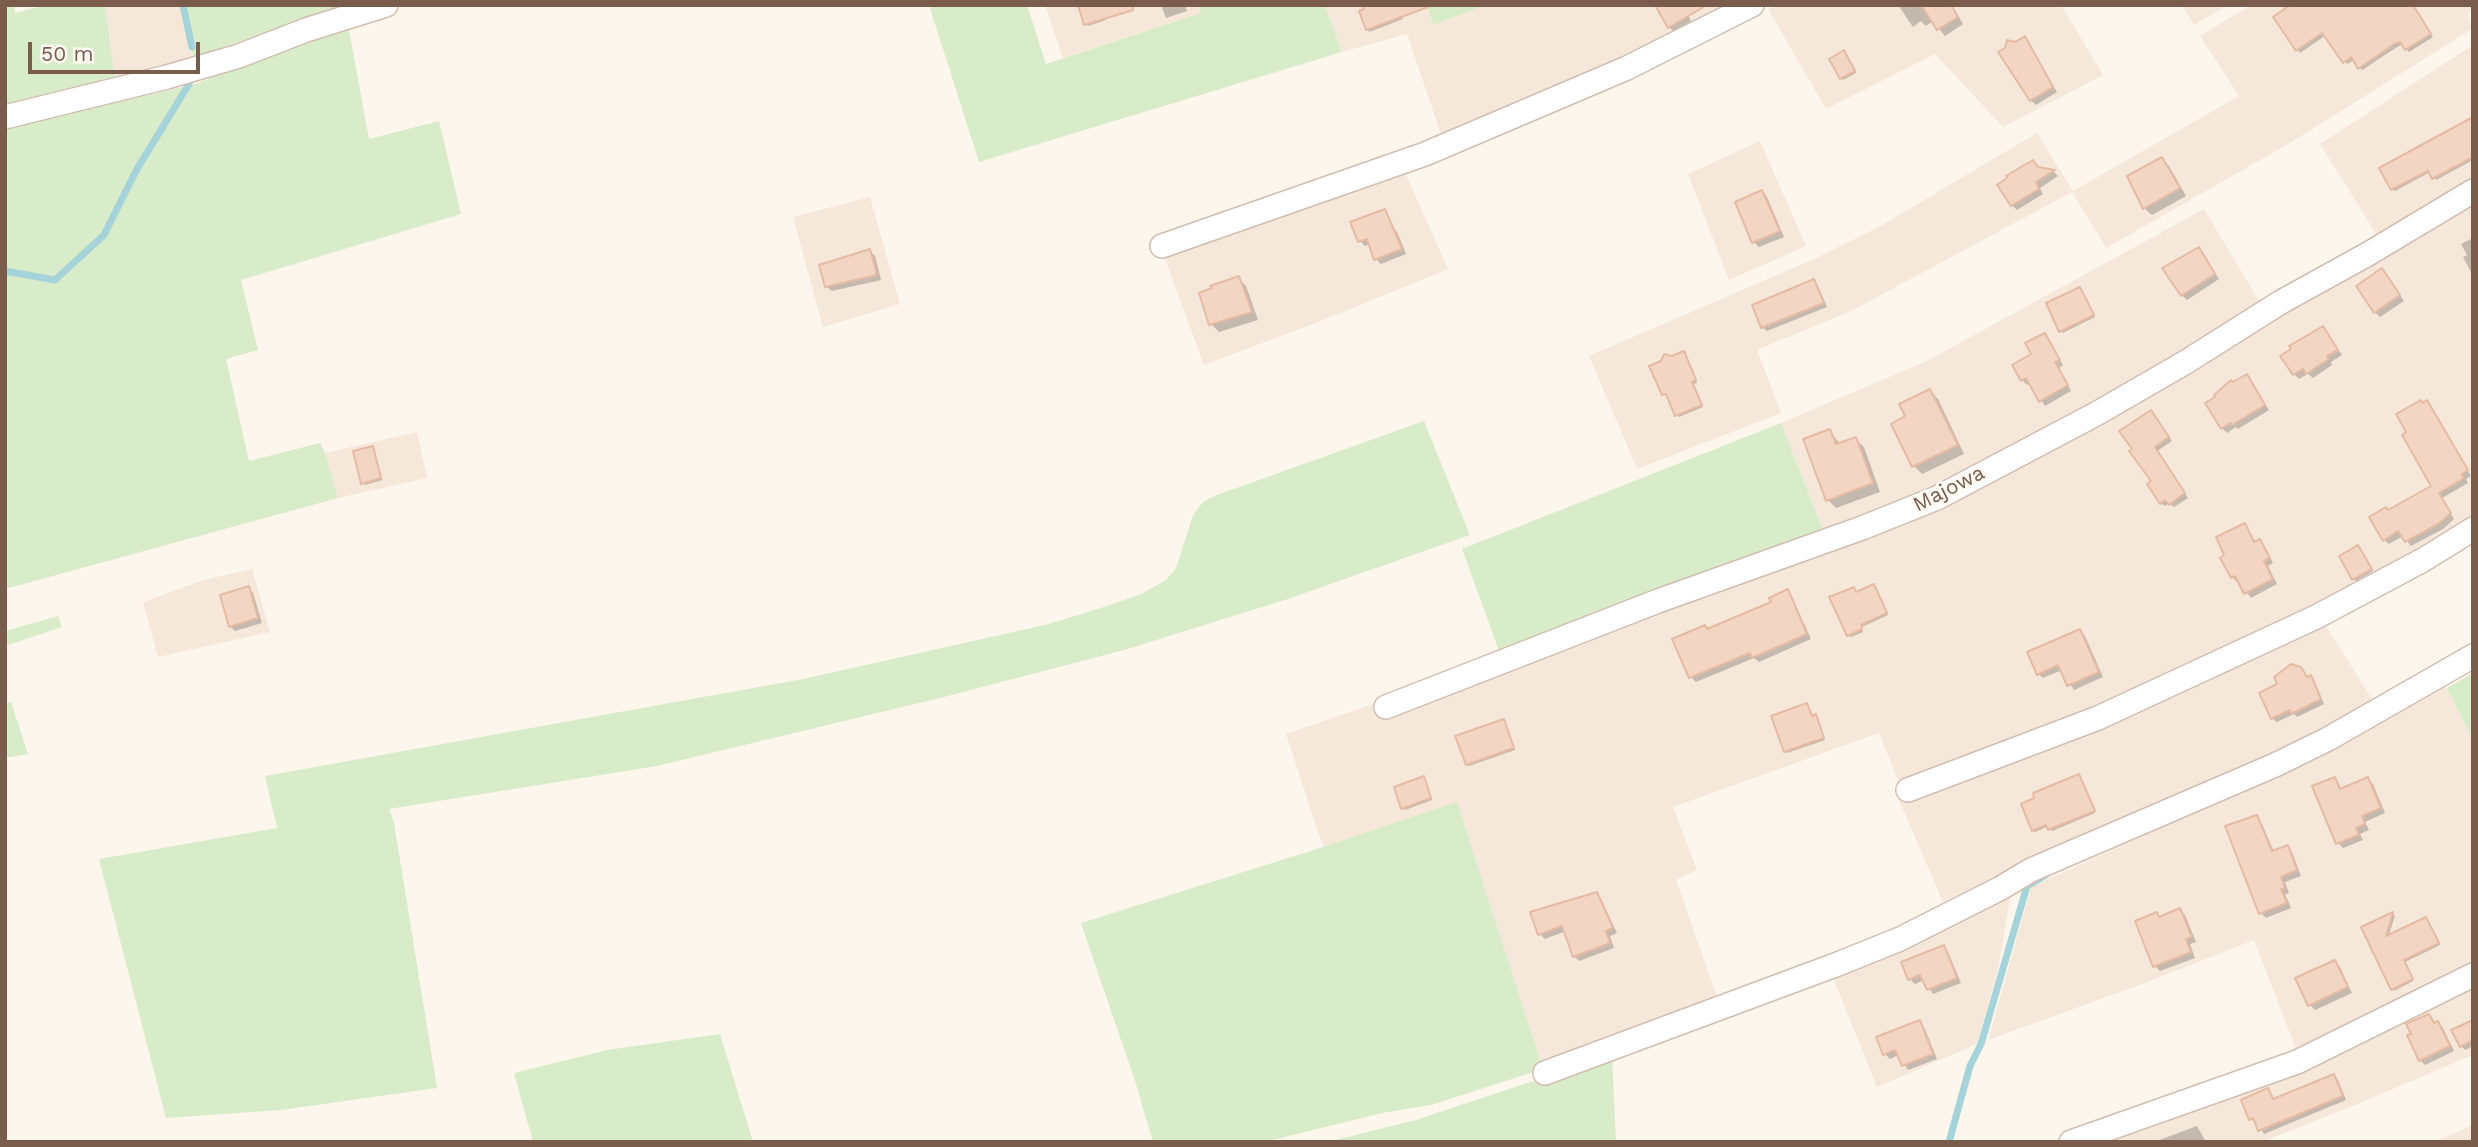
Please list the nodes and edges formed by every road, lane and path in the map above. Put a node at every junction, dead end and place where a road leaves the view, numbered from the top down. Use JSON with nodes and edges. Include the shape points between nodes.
{"nodes":[{"id":1,"x":386,"y":5,"type":"edge"},
{"id":2,"x":1752,"y":5,"type":"edge"},
{"id":3,"x":5,"y":117,"type":"edge"},
{"id":4,"x":2473,"y":191,"type":"edge"},
{"id":5,"x":1162,"y":246,"type":"dead end"},
{"id":6,"x":2473,"y":529,"type":"edge"},
{"id":7,"x":2473,"y":656,"type":"edge"},
{"id":8,"x":1386,"y":707,"type":"dead end"},
{"id":9,"x":1908,"y":790,"type":"dead end"},
{"id":10,"x":2473,"y":975,"type":"edge"},
{"id":11,"x":1545,"y":1073,"type":"dead end"},
{"id":12,"x":2071,"y":1142,"type":"edge"}],
"edges":[{"from":1,"to":3,"type":"street","via":[[239,56]]},
{"from":2,"to":5,"type":"street","via":[[1627,68],[1425,154]]},
{"from":4,"to":8,"type":"street","name":"Majowa","via":[[2096,414],[1937,498]]},
{"from":6,"to":9,"type":"street","via":[[2316,617],[2098,718]]},
{"from":7,"to":11,"type":"street","via":[[2328,739],[2031,870],[1900,939]]},
{"from":10,"to":12,"type":"street","via":[[2297,1062]]}]}
